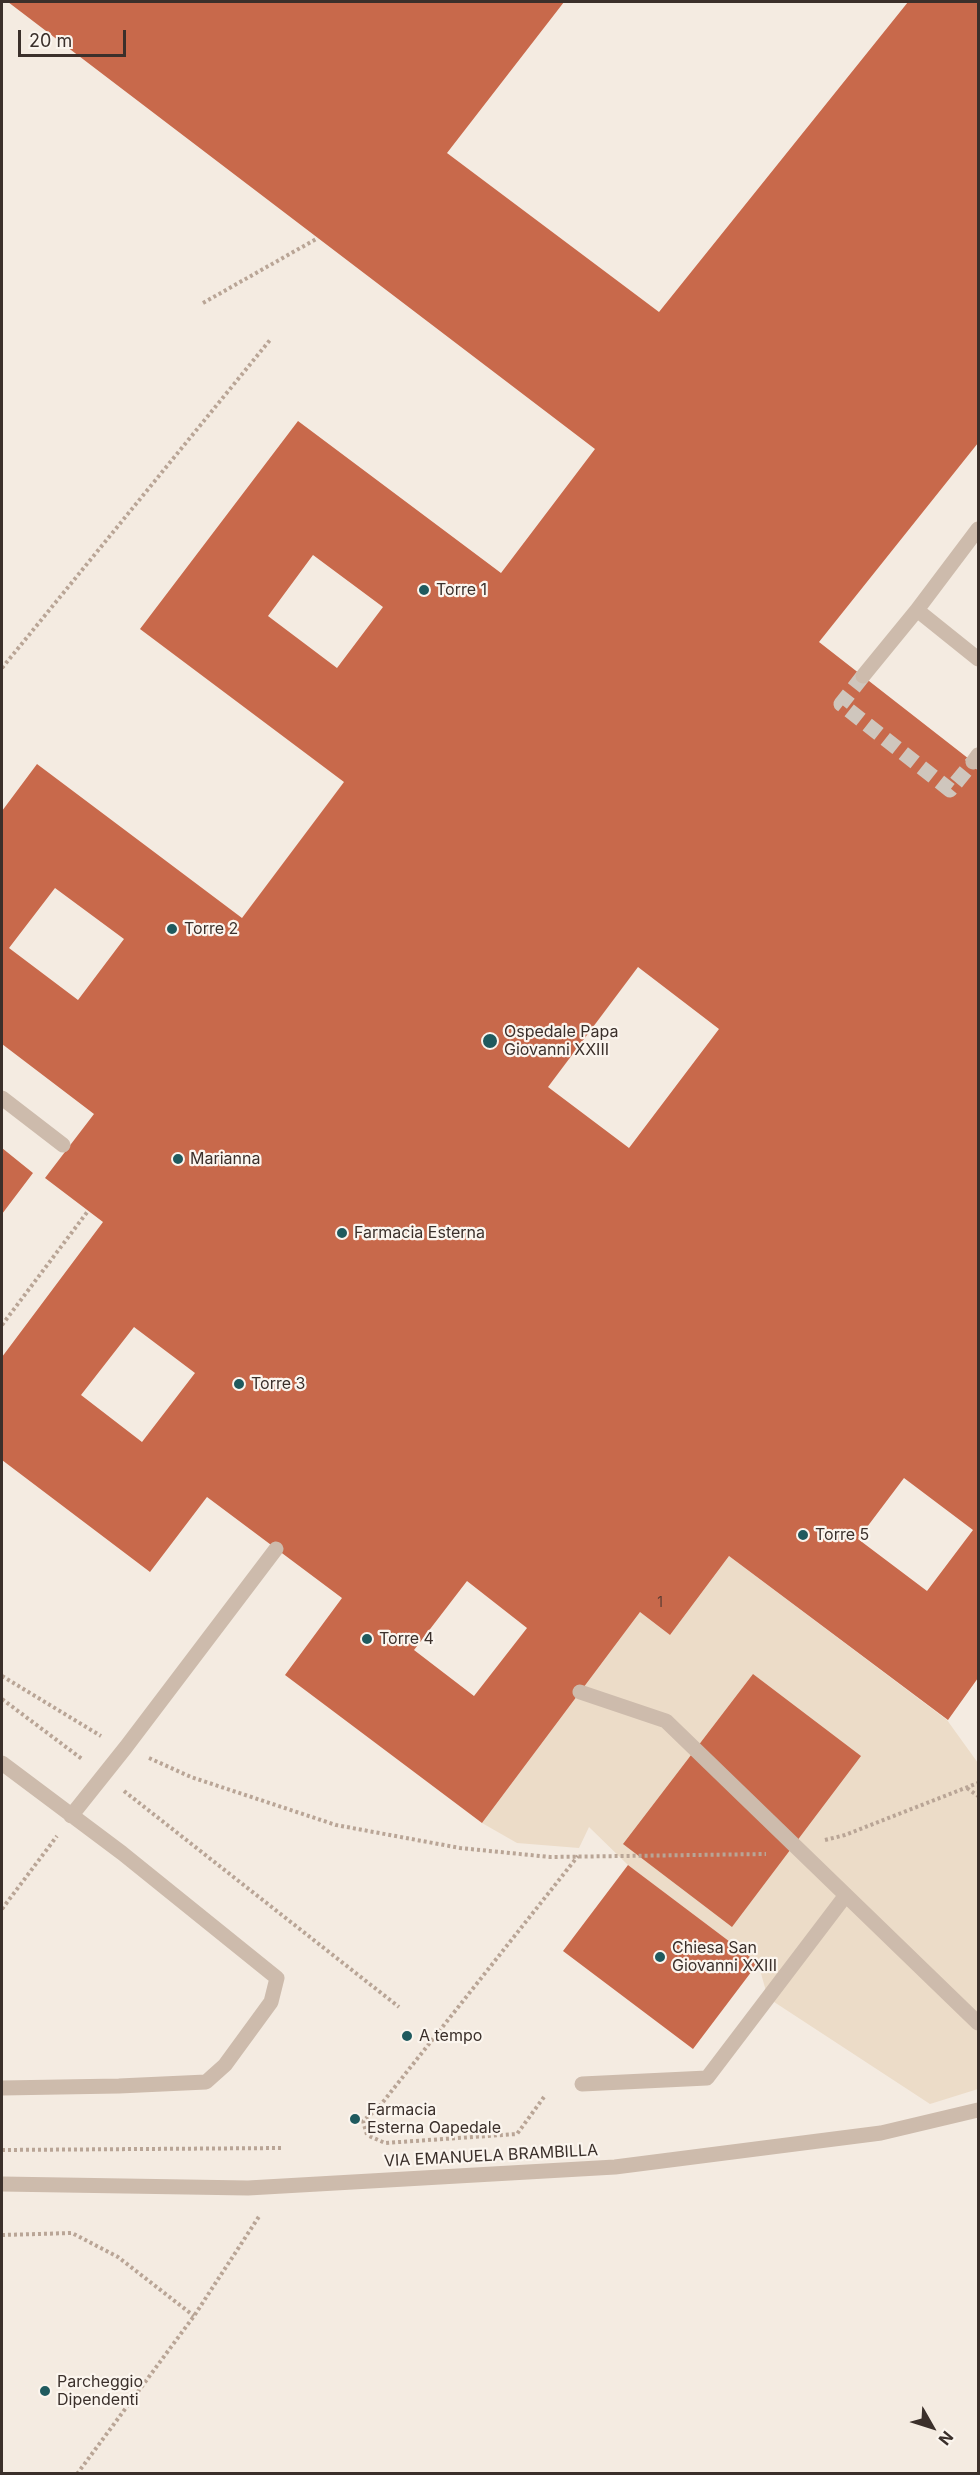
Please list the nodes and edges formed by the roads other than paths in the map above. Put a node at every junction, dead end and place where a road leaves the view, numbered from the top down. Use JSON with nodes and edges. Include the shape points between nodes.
{"nodes":[{"id":1,"x":978,"y":529,"type":"edge"},
{"id":2,"x":916,"y":610,"type":"junction"},
{"id":3,"x":978,"y":659,"type":"edge"},
{"id":4,"x":862,"y":676,"type":"tunnel mouth"},
{"id":5,"x":2,"y":1098,"type":"edge"},
{"id":6,"x":63,"y":1145,"type":"dead end"},
{"id":7,"x":276,"y":1549,"type":"dead end"},
{"id":8,"x":580,"y":1692,"type":"dead end"},
{"id":9,"x":2,"y":1763,"type":"edge"},
{"id":10,"x":71,"y":1816,"type":"junction"},
{"id":11,"x":846,"y":1895,"type":"junction"},
{"id":12,"x":978,"y":2023,"type":"edge"},
{"id":13,"x":582,"y":2084,"type":"dead end"},
{"id":14,"x":2,"y":2088,"type":"edge"},
{"id":15,"x":978,"y":2110,"type":"edge"},
{"id":16,"x":2,"y":2184,"type":"edge"}],
"edges":[{"from":1,"to":2,"type":"street"},
{"from":2,"to":3,"type":"street"},
{"from":2,"to":4,"type":"street"},
{"from":5,"to":6,"type":"street"},
{"from":7,"to":10,"type":"street"},
{"from":8,"to":11,"type":"street","via":[[666,1721]]},
{"from":9,"to":10,"type":"street"},
{"from":10,"to":14,"type":"street","via":[[277,1978],[271,2002],[225,2064],[206,2082]]},
{"from":11,"to":12,"type":"street"},
{"from":11,"to":13,"type":"street","via":[[707,2078]]},
{"from":15,"to":16,"type":"street","name":"VIA EMANUELA BRAMBILLA","via":[[881,2133],[615,2167],[279,2186]]}]}
